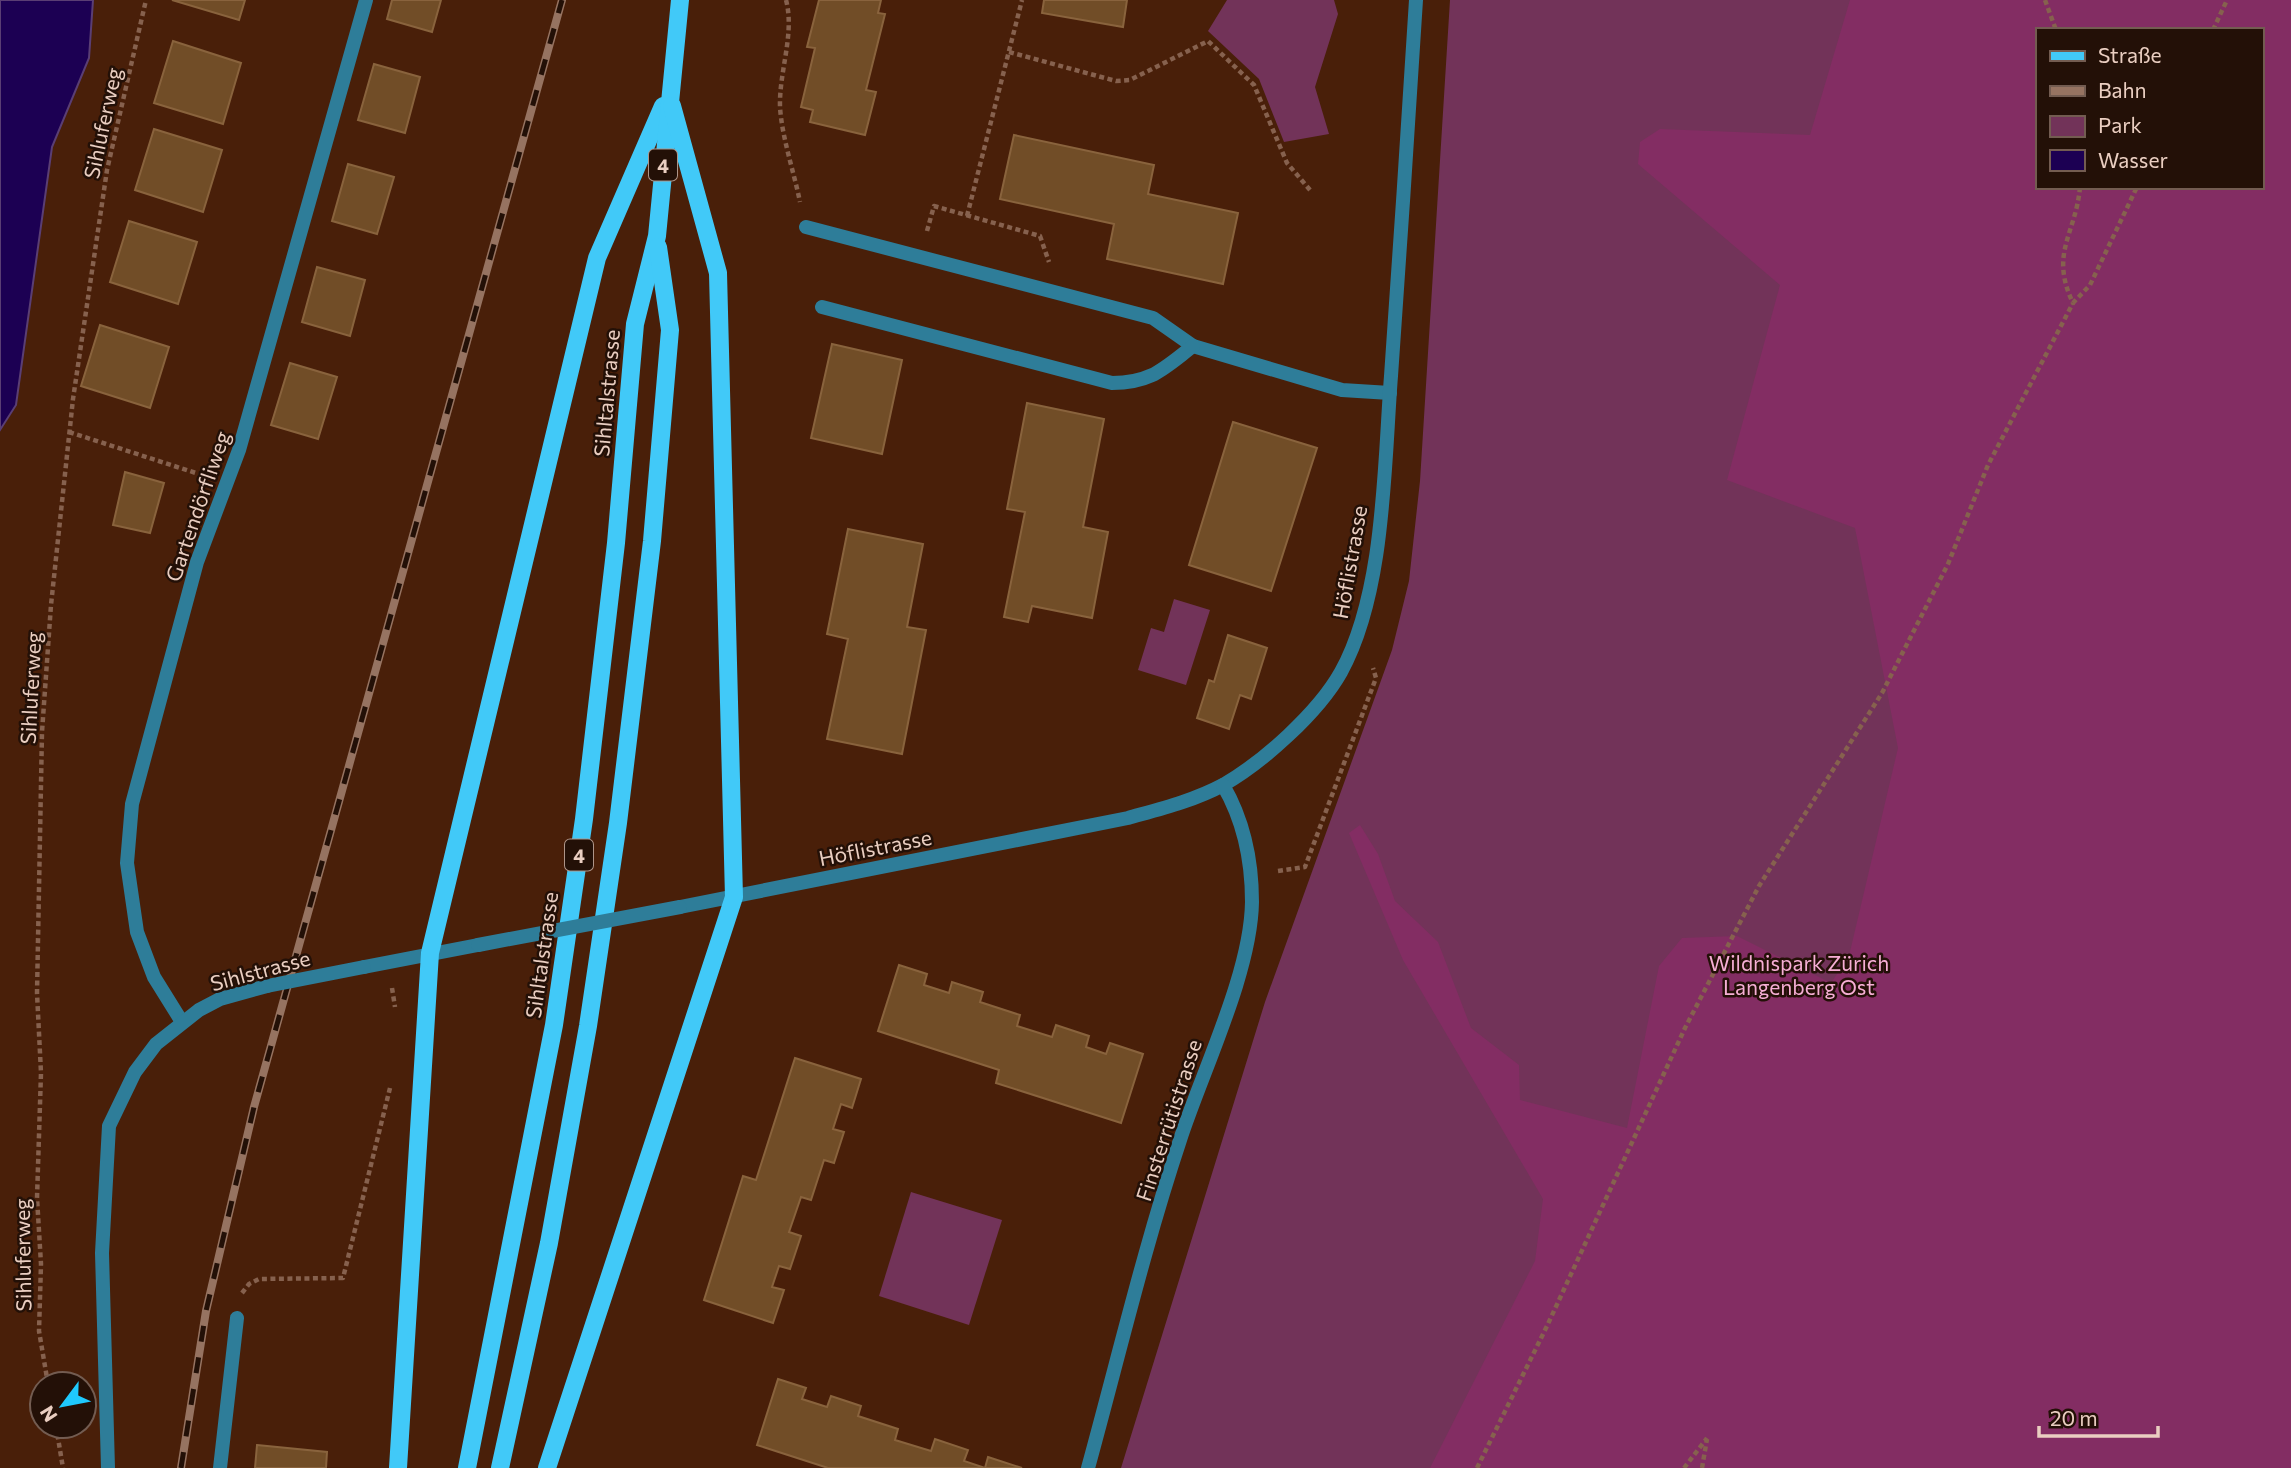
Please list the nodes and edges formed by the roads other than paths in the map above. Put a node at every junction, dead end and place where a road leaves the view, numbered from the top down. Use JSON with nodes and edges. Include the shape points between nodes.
{"nodes":[{"id":1,"x":366,"y":0,"type":"edge"},
{"id":2,"x":680,"y":0,"type":"edge"},
{"id":3,"x":1416,"y":0,"type":"edge"},
{"id":4,"x":668,"y":93,"type":"junction"},
{"id":5,"x":806,"y":227,"type":"road end"},
{"id":6,"x":657,"y":236,"type":"junction"},
{"id":7,"x":822,"y":307,"type":"dead end"},
{"id":8,"x":1193,"y":346,"type":"junction"},
{"id":9,"x":1390,"y":393,"type":"junction"},
{"id":10,"x":1223,"y":785,"type":"junction"},
{"id":11,"x":734,"y":897,"type":"junction"},
{"id":12,"x":430,"y":953,"type":"junction"},
{"id":13,"x":182,"y":1022,"type":"junction"},
{"id":14,"x":237,"y":1318,"type":"road end"},
{"id":15,"x":108,"y":1468,"type":"edge"},
{"id":16,"x":219,"y":1468,"type":"edge"},
{"id":17,"x":398,"y":1468,"type":"edge"},
{"id":18,"x":467,"y":1468,"type":"edge"},
{"id":19,"x":500,"y":1468,"type":"edge"},
{"id":20,"x":547,"y":1468,"type":"edge"},
{"id":21,"x":1088,"y":1468,"type":"edge"}],
"edges":[{"from":1,"to":13,"type":"street","name":"Gartendörfliweg","via":[[240,450],[197,562],[132,804],[127,863],[137,932],[154,977]]},
{"from":2,"to":4,"type":"main road","name":"Sihltalstrasse","number":"4"},
{"from":3,"to":9,"type":"street","name":"Höflistrasse"},
{"from":4,"to":6,"type":"main road","name":"Sihltalstrasse","number":"4"},
{"from":4,"to":11,"type":"main road","via":[[718,273]]},
{"from":4,"to":12,"type":"main road","via":[[597,258]]},
{"from":5,"to":8,"type":"street","via":[[1153,318]]},
{"from":6,"to":18,"type":"main road","name":"Sihltalstrasse","number":"4","via":[[635,324],[616,543],[554,1025]]},
{"from":6,"to":19,"type":"main road","name":"Sihltalstrasse","number":"4","via":[[670,330],[652,541],[620,810],[549,1243]]},
{"from":7,"to":8,"type":"street","via":[[1112,383],[1152,377]]},
{"from":8,"to":9,"type":"street","via":[[1342,390]]},
{"from":9,"to":10,"type":"street","name":"Höflistrasse","via":[[1376,546],[1360,628],[1340,673],[1317,704],[1270,751]]},
{"from":10,"to":11,"type":"street","name":"Höflistrasse","via":[[1128,818]]},
{"from":10,"to":21,"type":"street","name":"Finsterrütistrasse","via":[[1236,806],[1246,838],[1250,875],[1252,904],[1240,965],[1180,1141]]},
{"from":11,"to":12,"type":"street","name":"Sihlstrasse","bridge":true},
{"from":11,"to":20,"type":"main road"},
{"from":12,"to":13,"type":"street","name":"Sihlstrasse","bridge":true,"via":[[220,999]]},
{"from":12,"to":17,"type":"main road"},
{"from":13,"to":15,"type":"street","name":"Sihlstrasse","via":[[156,1044],[135,1072],[109,1126],[102,1254]]},
{"from":14,"to":16,"type":"street"}]}
